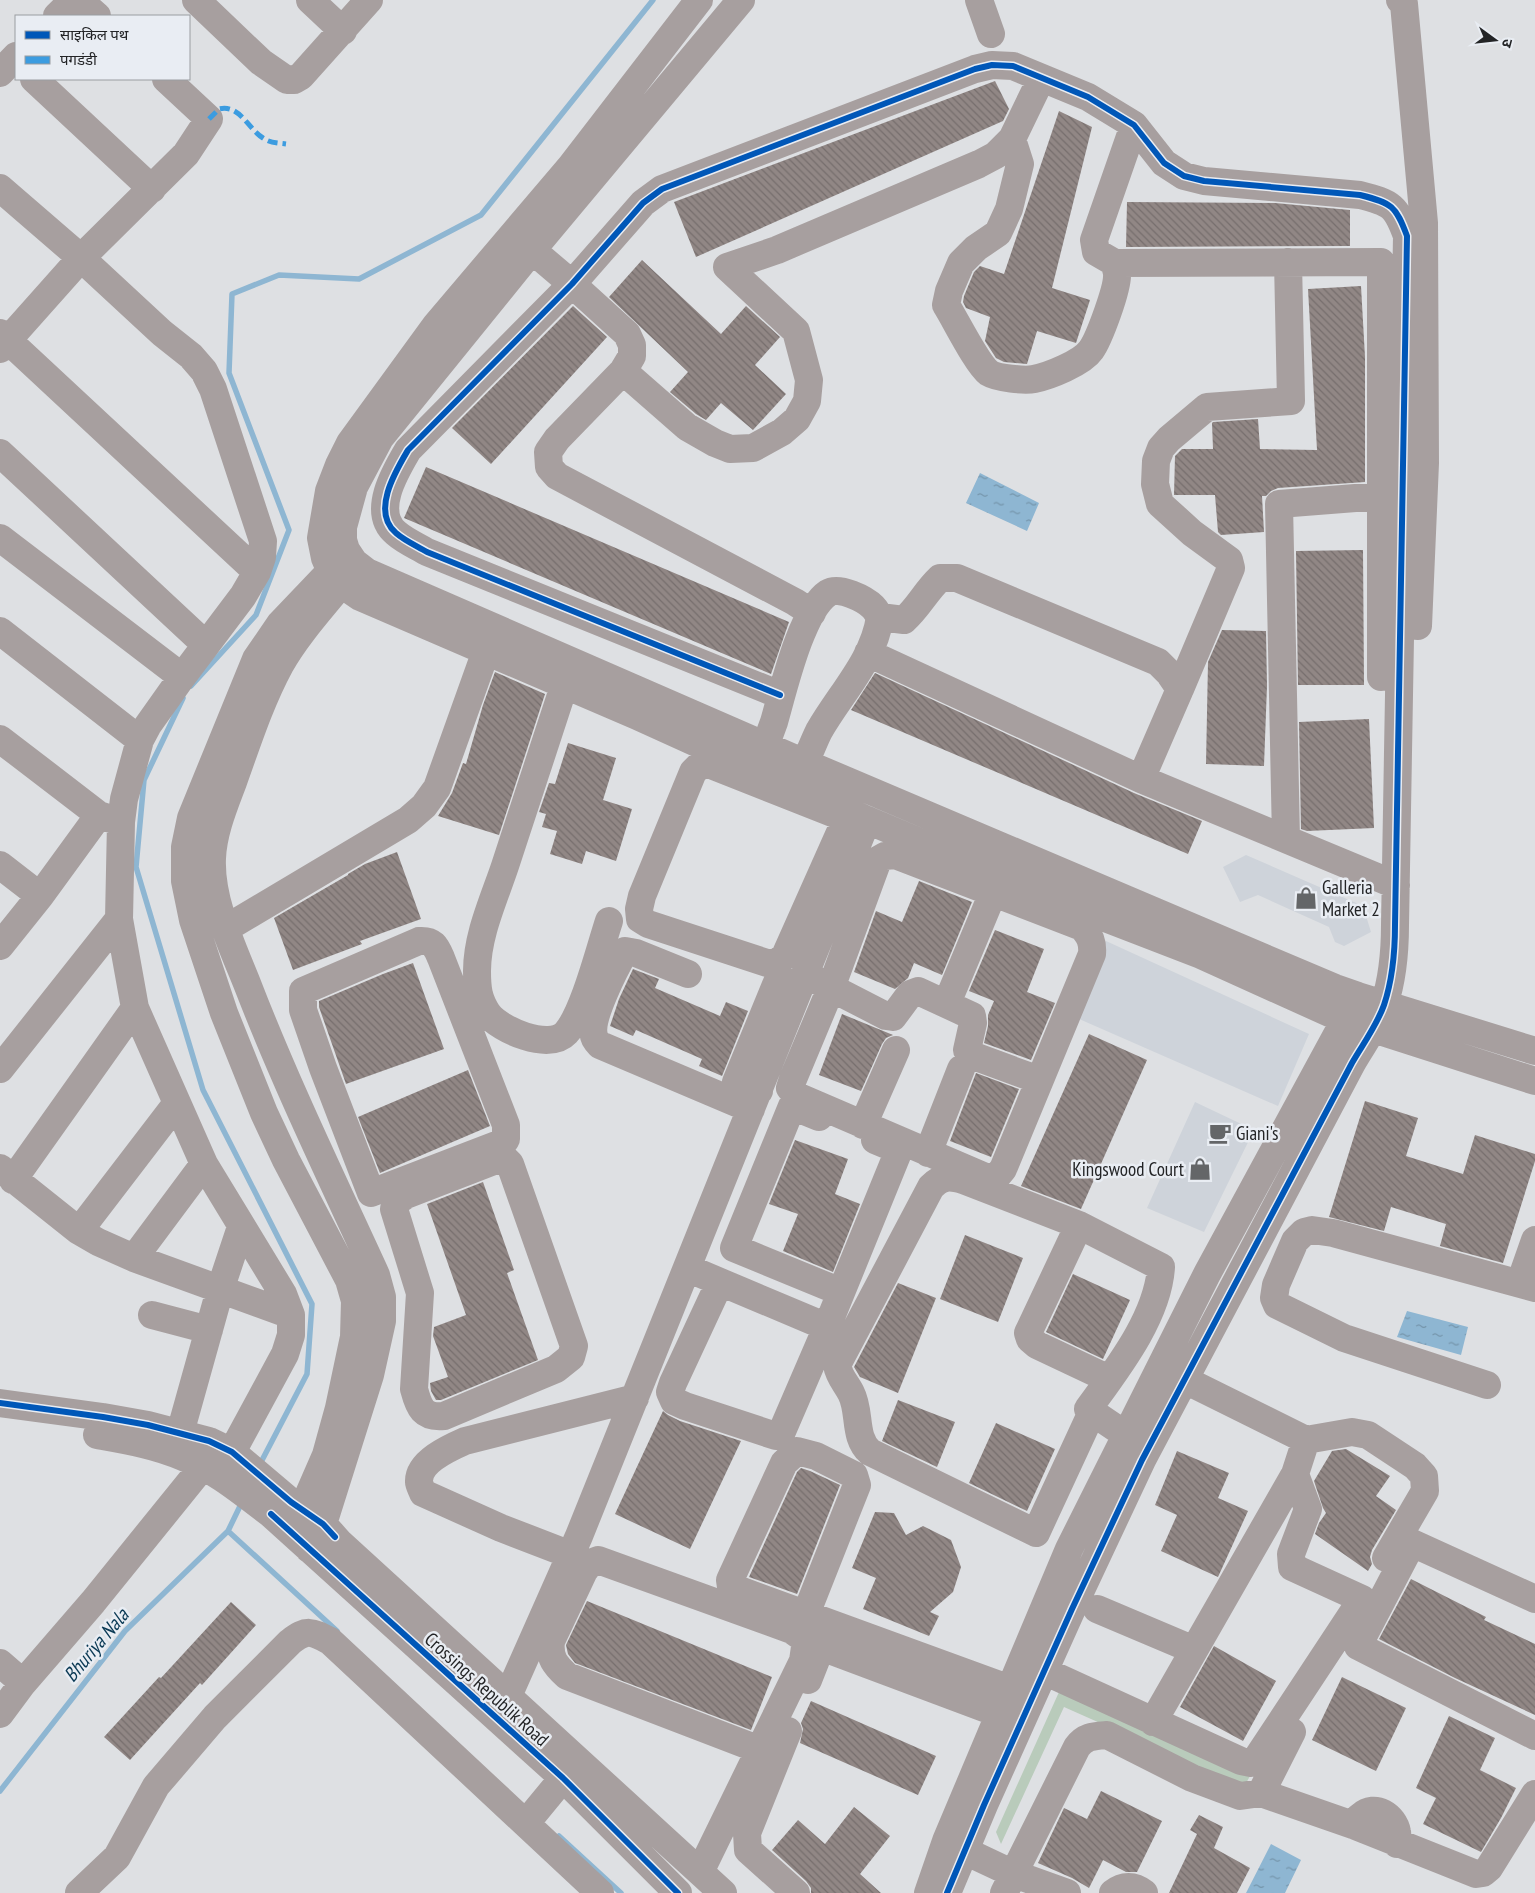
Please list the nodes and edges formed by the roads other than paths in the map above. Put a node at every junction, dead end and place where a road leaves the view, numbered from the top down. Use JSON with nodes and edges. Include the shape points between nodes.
{"nodes":[{"id":1,"x":74,"y":0,"type":"edge"},
{"id":2,"x":79,"y":0,"type":"edge"},
{"id":3,"x":196,"y":0,"type":"edge"},
{"id":4,"x":310,"y":0,"type":"edge"},
{"id":5,"x":369,"y":0,"type":"edge"},
{"id":6,"x":699,"y":0,"type":"edge"},
{"id":7,"x":741,"y":0,"type":"edge"},
{"id":8,"x":980,"y":0,"type":"edge"},
{"id":9,"x":1400,"y":0,"type":"edge"},
{"id":10,"x":58,"y":15,"type":"edge"},
{"id":11,"x":96,"y":15,"type":"edge"},
{"id":12,"x":343,"y":31,"type":"junction"},
{"id":13,"x":991,"y":34,"type":"dead end"},
{"id":14,"x":1041,"y":79,"type":"junction"},
{"id":15,"x":35,"y":80,"type":"edge"},
{"id":16,"x":167,"y":80,"type":"edge"},
{"id":17,"x":1134,"y":125,"type":"junction"},
{"id":18,"x":1012,"y":139,"type":"junction"},
{"id":19,"x":0,"y":188,"type":"edge"},
{"id":20,"x":152,"y":189,"type":"junction"},
{"id":21,"x":523,"y":242,"type":"junction"},
{"id":22,"x":81,"y":258,"type":"junction"},
{"id":23,"x":1288,"y":262,"type":"junction"},
{"id":24,"x":1114,"y":263,"type":"junction"},
{"id":25,"x":572,"y":284,"type":"junction"},
{"id":26,"x":3,"y":341,"type":"edge"},
{"id":27,"x":623,"y":371,"type":"junction"},
{"id":28,"x":0,"y":453,"type":"edge"},
{"id":29,"x":1381,"y":496,"type":"junction"},
{"id":30,"x":0,"y":538,"type":"edge"},
{"id":31,"x":344,"y":568,"type":"junction"},
{"id":32,"x":257,"y":572,"type":"junction"},
{"id":33,"x":812,"y":613,"type":"junction"},
{"id":34,"x":880,"y":617,"type":"junction"},
{"id":35,"x":0,"y":631,"type":"edge"},
{"id":36,"x":206,"y":645,"type":"junction"},
{"id":37,"x":486,"y":651,"type":"junction"},
{"id":38,"x":868,"y":653,"type":"junction"},
{"id":39,"x":182,"y":677,"type":"junction"},
{"id":40,"x":564,"y":686,"type":"junction"},
{"id":41,"x":1180,"y":689,"type":"junction"},
{"id":42,"x":780,"y":695,"type":"junction"},
{"id":43,"x":0,"y":739,"type":"edge"},
{"id":44,"x":140,"y":740,"type":"junction"},
{"id":45,"x":805,"y":763,"type":"junction"},
{"id":46,"x":756,"y":765,"type":"junction"},
{"id":47,"x":1141,"y":779,"type":"junction"},
{"id":48,"x":110,"y":819,"type":"junction"},
{"id":49,"x":867,"y":820,"type":"junction"},
{"id":50,"x":1286,"y":839,"type":"junction"},
{"id":51,"x":0,"y":865,"type":"edge"},
{"id":52,"x":1388,"y":882,"type":"junction"},
{"id":53,"x":996,"y":884,"type":"junction"},
{"id":54,"x":40,"y":896,"type":"junction"},
{"id":55,"x":119,"y":919,"type":"junction"},
{"id":56,"x":609,"y":920,"type":"dead end"},
{"id":57,"x":225,"y":929,"type":"junction"},
{"id":58,"x":804,"y":943,"type":"junction"},
{"id":59,"x":0,"y":946,"type":"edge"},
{"id":60,"x":688,"y":974,"type":"dead end"},
{"id":61,"x":794,"y":981,"type":"junction"},
{"id":62,"x":827,"y":996,"type":"junction"},
{"id":63,"x":1358,"y":996,"type":"junction"},
{"id":64,"x":947,"y":1004,"type":"junction"},
{"id":65,"x":1393,"y":1007,"type":"junction"},
{"id":66,"x":135,"y":1008,"type":"junction"},
{"id":67,"x":1345,"y":1020,"type":"junction"},
{"id":68,"x":1372,"y":1029,"type":"junction"},
{"id":69,"x":896,"y":1050,"type":"dead end"},
{"id":70,"x":1535,"y":1051,"type":"edge"},
{"id":71,"x":323,"y":1068,"type":"junction"},
{"id":72,"x":0,"y":1069,"type":"edge"},
{"id":73,"x":961,"y":1069,"type":"dead end"},
{"id":74,"x":287,"y":1080,"type":"junction"},
{"id":75,"x":1039,"y":1080,"type":"junction"},
{"id":76,"x":1535,"y":1080,"type":"edge"},
{"id":77,"x":743,"y":1095,"type":"junction"},
{"id":78,"x":177,"y":1103,"type":"junction"},
{"id":79,"x":863,"y":1125,"type":"junction"},
{"id":80,"x":352,"y":1143,"type":"junction"},
{"id":81,"x":928,"y":1153,"type":"junction"},
{"id":82,"x":320,"y":1154,"type":"junction"},
{"id":83,"x":204,"y":1164,"type":"junction"},
{"id":84,"x":6,"y":1174,"type":"edge"},
{"id":85,"x":1078,"y":1225,"type":"junction"},
{"id":86,"x":241,"y":1227,"type":"junction"},
{"id":87,"x":79,"y":1231,"type":"junction"},
{"id":88,"x":701,"y":1235,"type":"junction"},
{"id":89,"x":1535,"y":1240,"type":"edge"},
{"id":90,"x":734,"y":1248,"type":"junction"},
{"id":91,"x":134,"y":1258,"type":"junction"},
{"id":92,"x":687,"y":1268,"type":"junction"},
{"id":93,"x":1207,"y":1274,"type":"junction"},
{"id":94,"x":720,"y":1282,"type":"junction"},
{"id":95,"x":1236,"y":1285,"type":"junction"},
{"id":96,"x":1527,"y":1286,"type":"edge"},
{"id":97,"x":220,"y":1290,"type":"junction"},
{"id":98,"x":841,"y":1292,"type":"junction"},
{"id":99,"x":420,"y":1293,"type":"junction"},
{"id":100,"x":382,"y":1297,"type":"junction"},
{"id":101,"x":292,"y":1315,"type":"junction"},
{"id":102,"x":152,"y":1316,"type":"dead end"},
{"id":103,"x":827,"y":1327,"type":"junction"},
{"id":104,"x":209,"y":1330,"type":"junction"},
{"id":105,"x":1109,"y":1379,"type":"junction"},
{"id":106,"x":1185,"y":1380,"type":"junction"},
{"id":107,"x":1487,"y":1385,"type":"dead end"},
{"id":108,"x":635,"y":1398,"type":"junction"},
{"id":109,"x":0,"y":1403,"type":"edge"},
{"id":110,"x":1092,"y":1412,"type":"junction"},
{"id":111,"x":0,"y":1418,"type":"edge"},
{"id":112,"x":1126,"y":1435,"type":"junction"},
{"id":113,"x":1306,"y":1440,"type":"junction"},
{"id":114,"x":178,"y":1444,"type":"junction"},
{"id":115,"x":224,"y":1461,"type":"junction"},
{"id":116,"x":1295,"y":1474,"type":"junction"},
{"id":117,"x":297,"y":1521,"type":"junction"},
{"id":118,"x":572,"y":1555,"type":"junction"},
{"id":119,"x":1362,"y":1599,"type":"junction"},
{"id":120,"x":1535,"y":1599,"type":"edge"},
{"id":121,"x":1097,"y":1609,"type":"dead end"},
{"id":122,"x":806,"y":1614,"type":"junction"},
{"id":123,"x":1194,"y":1650,"type":"junction"},
{"id":124,"x":0,"y":1663,"type":"edge"},
{"id":125,"x":1044,"y":1672,"type":"junction"},
{"id":126,"x":23,"y":1683,"type":"junction"},
{"id":127,"x":1010,"y":1690,"type":"junction"},
{"id":128,"x":508,"y":1696,"type":"junction"},
{"id":129,"x":0,"y":1714,"type":"edge"},
{"id":130,"x":1000,"y":1714,"type":"junction"},
{"id":131,"x":1153,"y":1722,"type":"junction"},
{"id":132,"x":1535,"y":1736,"type":"edge"},
{"id":133,"x":760,"y":1750,"type":"junction"},
{"id":134,"x":1535,"y":1750,"type":"edge"},
{"id":135,"x":1261,"y":1793,"type":"junction"},
{"id":136,"x":1535,"y":1794,"type":"edge"},
{"id":137,"x":543,"y":1803,"type":"junction"},
{"id":138,"x":965,"y":1832,"type":"junction"},
{"id":139,"x":700,"y":1872,"type":"junction"},
{"id":140,"x":1009,"y":1888,"type":"edge"},
{"id":141,"x":79,"y":1893,"type":"edge"},
{"id":142,"x":600,"y":1893,"type":"edge"},
{"id":143,"x":678,"y":1893,"type":"edge"},
{"id":144,"x":723,"y":1893,"type":"edge"},
{"id":145,"x":796,"y":1893,"type":"edge"},
{"id":146,"x":943,"y":1893,"type":"edge"},
{"id":147,"x":1068,"y":1893,"type":"edge"},
{"id":148,"x":1113,"y":1893,"type":"edge"},
{"id":149,"x":1144,"y":1893,"type":"edge"}],
"edges":[{"from":1,"to":10,"type":"street"},
{"from":2,"to":11,"type":"street"},
{"from":3,"to":12,"type":"street","via":[[254,56],[287,80],[301,76]]},
{"from":4,"to":12,"type":"street"},
{"from":5,"to":12,"type":"street"},
{"from":6,"to":21,"type":"street","via":[[571,166]]},
{"from":7,"to":21,"type":"street"},
{"from":8,"to":13,"type":"street"},
{"from":9,"to":65,"type":"street","via":[[1404,4],[1424,222],[1426,463]]},
{"from":14,"to":17,"type":"street","via":[[1088,97]]},
{"from":14,"to":18,"type":"street"},
{"from":14,"to":25,"type":"street","via":[[1013,66],[992,65],[975,69],[662,189],[643,203]]},
{"from":15,"to":20,"type":"street"},
{"from":16,"to":20,"type":"street","via":[[209,118],[186,154]]},
{"from":17,"to":24,"type":"street","via":[[1094,240],[1096,252]]},
{"from":17,"to":52,"type":"street","via":[[1164,164],[1184,176],[1204,181],[1368,197],[1382,201],[1398,214],[1407,236]]},
{"from":18,"to":24,"type":"street","via":[[1020,164],[1009,209],[998,233],[961,263],[946,305],[981,364],[990,373],[1001,377],[1033,379],[1079,362],[1091,350],[1111,302],[1117,275]]},
{"from":18,"to":27,"type":"street","via":[[996,155],[979,164],[777,250],[727,267],[796,332],[809,380],[807,401],[797,420],[782,432],[753,448],[722,446],[687,427]]},
{"from":19,"to":22,"type":"street"},
{"from":20,"to":22,"type":"street"},
{"from":21,"to":25,"type":"street"},
{"from":21,"to":31,"type":"street","via":[[380,438],[354,487],[343,527]]},
{"from":22,"to":26,"type":"street"},
{"from":22,"to":32,"type":"street","via":[[191,356],[204,372],[213,389],[263,542]]},
{"from":23,"to":24,"type":"street"},
{"from":23,"to":29,"type":"street","via":[[1380,262]]},
{"from":23,"to":41,"type":"street","via":[[1291,401],[1208,407],[1169,438],[1156,462],[1155,484],[1160,504],[1229,560],[1231,568]]},
{"from":25,"to":27,"type":"street","via":[[627,334],[632,356]]},
{"from":25,"to":42,"type":"street","via":[[408,450],[387,497],[384,513],[389,525],[396,534],[427,552]]},
{"from":26,"to":32,"type":"street"},
{"from":27,"to":33,"type":"street","via":[[558,438],[548,452],[549,467],[557,476]]},
{"from":28,"to":36,"type":"street"},
{"from":29,"to":50,"type":"street","via":[[1278,504]]},
{"from":29,"to":52,"type":"street"},
{"from":30,"to":39,"type":"street"},
{"from":31,"to":37,"type":"street","via":[[360,597]]},
{"from":31,"to":46,"type":"street","via":[[367,572]]},
{"from":31,"to":57,"type":"street","via":[[280,666],[224,808],[212,859]]},
{"from":31,"to":117,"type":"street","via":[[280,624],[256,659],[191,818],[186,847],[185,881],[192,920],[224,1013],[264,1113],[348,1280],[355,1301],[354,1337],[339,1408],[326,1455]]},
{"from":32,"to":36,"type":"street"},
{"from":33,"to":34,"type":"street","via":[[830,592],[843,591],[873,607]]},
{"from":33,"to":42,"type":"street"},
{"from":34,"to":38,"type":"street","via":[[878,632]]},
{"from":34,"to":41,"type":"street","via":[[904,620],[940,578],[957,578],[1158,662]]},
{"from":35,"to":44,"type":"street"},
{"from":36,"to":39,"type":"street"},
{"from":37,"to":40,"type":"street"},
{"from":37,"to":57,"type":"street","via":[[437,788],[424,806],[408,820]]},
{"from":38,"to":45,"type":"street","via":[[819,732]]},
{"from":38,"to":47,"type":"street"},
{"from":39,"to":44,"type":"street"},
{"from":40,"to":46,"type":"street"},
{"from":40,"to":56,"type":"street","via":[[485,925],[477,969],[477,993],[489,1016],[529,1039],[550,1041],[565,1034],[579,1012]]},
{"from":41,"to":47,"type":"street"},
{"from":42,"to":46,"type":"street","via":[[774,722]]},
{"from":43,"to":48,"type":"street"},
{"from":44,"to":48,"type":"street","via":[[124,799]]},
{"from":45,"to":46,"type":"street"},
{"from":45,"to":63,"type":"street"},
{"from":46,"to":49,"type":"street"},
{"from":46,"to":58,"type":"street","via":[[842,818],[842,828]]},
{"from":46,"to":58,"type":"street","via":[[701,764],[693,772],[642,896],[638,909],[640,919],[767,963],[776,963]]},
{"from":47,"to":50,"type":"street"},
{"from":48,"to":54,"type":"street"},
{"from":48,"to":55,"type":"street","via":[[118,864]]},
{"from":49,"to":53,"type":"street"},
{"from":49,"to":58,"type":"street"},
{"from":50,"to":52,"type":"street"},
{"from":51,"to":54,"type":"street"},
{"from":52,"to":65,"type":"street","via":[[1395,954]]},
{"from":53,"to":62,"type":"street","via":[[894,855],[878,860]]},
{"from":53,"to":64,"type":"street"},
{"from":53,"to":67,"type":"street","via":[[1201,955]]},
{"from":53,"to":75,"type":"street","via":[[1082,927],[1093,944],[1092,954]]},
{"from":54,"to":59,"type":"street"},
{"from":55,"to":66,"type":"street"},
{"from":55,"to":72,"type":"street"},
{"from":57,"to":74,"type":"street"},
{"from":58,"to":61,"type":"street"},
{"from":60,"to":77,"type":"street","via":[[636,953],[625,952],[595,1017],[594,1036],[600,1046]]},
{"from":61,"to":62,"type":"street"},
{"from":61,"to":77,"type":"street"},
{"from":62,"to":64,"type":"street","via":[[886,1016],[893,1016],[910,994],[918,991]]},
{"from":62,"to":79,"type":"street","via":[[790,1088],[797,1096]]},
{"from":63,"to":65,"type":"street"},
{"from":63,"to":67,"type":"street"},
{"from":64,"to":75,"type":"street","via":[[972,1016],[967,1050],[972,1055]]},
{"from":65,"to":68,"type":"street"},
{"from":65,"to":70,"type":"street"},
{"from":66,"to":78,"type":"street"},
{"from":66,"to":84,"type":"street"},
{"from":67,"to":68,"type":"street"},
{"from":67,"to":93,"type":"street"},
{"from":68,"to":76,"type":"street"},
{"from":68,"to":95,"type":"street"},
{"from":69,"to":79,"type":"street"},
{"from":71,"to":74,"type":"street"},
{"from":71,"to":80,"type":"street"},
{"from":71,"to":80,"type":"street","via":[[303,1010],[303,991],[419,941],[427,940],[434,944],[506,1125],[506,1140],[371,1193]]},
{"from":73,"to":81,"type":"street"},
{"from":74,"to":82,"type":"street"},
{"from":75,"to":81,"type":"street","via":[[998,1175],[988,1178]]},
{"from":77,"to":88,"type":"street"},
{"from":78,"to":83,"type":"street"},
{"from":78,"to":87,"type":"street"},
{"from":79,"to":81,"type":"street"},
{"from":80,"to":82,"type":"street"},
{"from":82,"to":100,"type":"street","via":[[376,1275]]},
{"from":83,"to":86,"type":"street"},
{"from":83,"to":91,"type":"street"},
{"from":84,"to":87,"type":"street"},
{"from":85,"to":105,"type":"street","via":[[1028,1333],[1037,1345]]},
{"from":85,"to":105,"type":"street","via":[[1161,1267],[1160,1283],[1152,1305]]},
{"from":85,"to":110,"type":"street","via":[[963,1180],[939,1179],[931,1187],[837,1365],[856,1406],[864,1447],[1036,1533]]},
{"from":86,"to":97,"type":"street"},
{"from":86,"to":101,"type":"street","via":[[283,1294]]},
{"from":87,"to":91,"type":"street"},
{"from":88,"to":90,"type":"street"},
{"from":88,"to":92,"type":"street"},
{"from":89,"to":96,"type":"street"},
{"from":90,"to":98,"type":"street"},
{"from":90,"to":98,"type":"street","via":[[792,1106],[899,1150]]},
{"from":91,"to":97,"type":"street"},
{"from":92,"to":94,"type":"street"},
{"from":92,"to":108,"type":"street"},
{"from":93,"to":95,"type":"street"},
{"from":93,"to":112,"type":"street"},
{"from":94,"to":103,"type":"street"},
{"from":94,"to":103,"type":"street","via":[[670,1392],[674,1400],[685,1406],[780,1436]]},
{"from":95,"to":106,"type":"street"},
{"from":96,"to":107,"type":"street","via":[[1312,1230],[1304,1232],[1295,1241],[1276,1285],[1274,1298],[1277,1305],[1344,1338]]},
{"from":97,"to":101,"type":"street"},
{"from":97,"to":104,"type":"street"},
{"from":98,"to":103,"type":"street"},
{"from":99,"to":99,"type":"street","via":[[414,1389],[424,1412],[433,1417],[444,1416],[492,1397],[556,1369],[571,1357],[574,1346],[506,1160],[499,1159],[406,1195],[396,1202],[394,1209]]},
{"from":99,"to":100,"type":"street"},
{"from":100,"to":117,"type":"street","via":[[382,1321],[370,1375]]},
{"from":101,"to":115,"type":"street","via":[[291,1335],[285,1354]]},
{"from":102,"to":104,"type":"street"},
{"from":104,"to":114,"type":"street"},
{"from":105,"to":110,"type":"street","via":[[1088,1409]]},
{"from":106,"to":113,"type":"street"},
{"from":106,"to":125,"type":"street","via":[[1142,1460]]},
{"from":108,"to":118,"type":"street"},
{"from":108,"to":118,"type":"street","via":[[465,1441],[435,1457],[422,1470],[419,1482],[423,1494]]},
{"from":109,"to":114,"type":"street","name":"Crossings Republik Road","via":[[148,1425]]},
{"from":110,"to":112,"type":"street"},
{"from":111,"to":114,"type":"street","via":[[132,1441]]},
{"from":112,"to":127,"type":"street","via":[[1070,1549]]},
{"from":113,"to":116,"type":"street"},
{"from":113,"to":119,"type":"street","via":[[1352,1432],[1368,1435],[1415,1466],[1424,1476],[1425,1491]]},
{"from":114,"to":115,"type":"street","name":"Crossings Republik Road"},
{"from":115,"to":117,"type":"street","name":"Crossings Republik Road"},
{"from":115,"to":126,"type":"street"},
{"from":116,"to":119,"type":"street","via":[[1308,1510],[1291,1554],[1292,1567]]},
{"from":116,"to":123,"type":"street"},
{"from":117,"to":128,"type":"street","name":"Crossings Republik Road","via":[[339,1542]]},
{"from":117,"to":137,"type":"street","name":"Crossings Republik Road"},
{"from":118,"to":128,"type":"street"},
{"from":119,"to":131,"type":"street","via":[[1251,1763],[1241,1762]]},
{"from":120,"to":132,"type":"street","via":[[1412,1543],[1358,1646]]},
{"from":121,"to":123,"type":"street"},
{"from":122,"to":122,"type":"street","via":[[857,1485],[854,1475],[816,1456],[797,1451],[784,1463],[730,1580],[731,1587]]},
{"from":122,"to":127,"type":"street"},
{"from":123,"to":131,"type":"street"},
{"from":124,"to":126,"type":"street"},
{"from":125,"to":131,"type":"street"},
{"from":125,"to":138,"type":"street"},
{"from":126,"to":129,"type":"street"},
{"from":127,"to":130,"type":"street"},
{"from":128,"to":139,"type":"street","name":"Crossings Republik Road"},
{"from":130,"to":138,"type":"street"},
{"from":130,"to":145,"type":"street","via":[[821,1647],[747,1833],[748,1850]]},
{"from":133,"to":133,"type":"street","via":[[567,1676],[554,1664],[551,1642],[590,1563],[598,1560],[792,1630],[806,1640],[803,1662]]},
{"from":133,"to":139,"type":"street"},
{"from":134,"to":135,"type":"street","via":[[1345,1650],[1336,1652],[1330,1660]]},
{"from":135,"to":136,"type":"street","via":[[1476,1874],[1488,1868]]},
{"from":135,"to":140,"type":"street","via":[[1240,1796],[1192,1778],[1107,1735],[1092,1736],[1082,1740],[1077,1747]]},
{"from":137,"to":141,"type":"street","via":[[330,1641],[313,1632],[302,1633],[215,1717],[166,1774],[150,1795],[117,1857]]},
{"from":137,"to":142,"type":"street"},
{"from":137,"to":143,"type":"street","name":"Crossings Republik Road"},
{"from":138,"to":140,"type":"street"},
{"from":138,"to":146,"type":"street"},
{"from":139,"to":144,"type":"street","name":"Crossings Republik Road"},
{"from":140,"to":147,"type":"street"},
{"from":148,"to":149,"type":"street","via":[[1124,1887]]}]}
